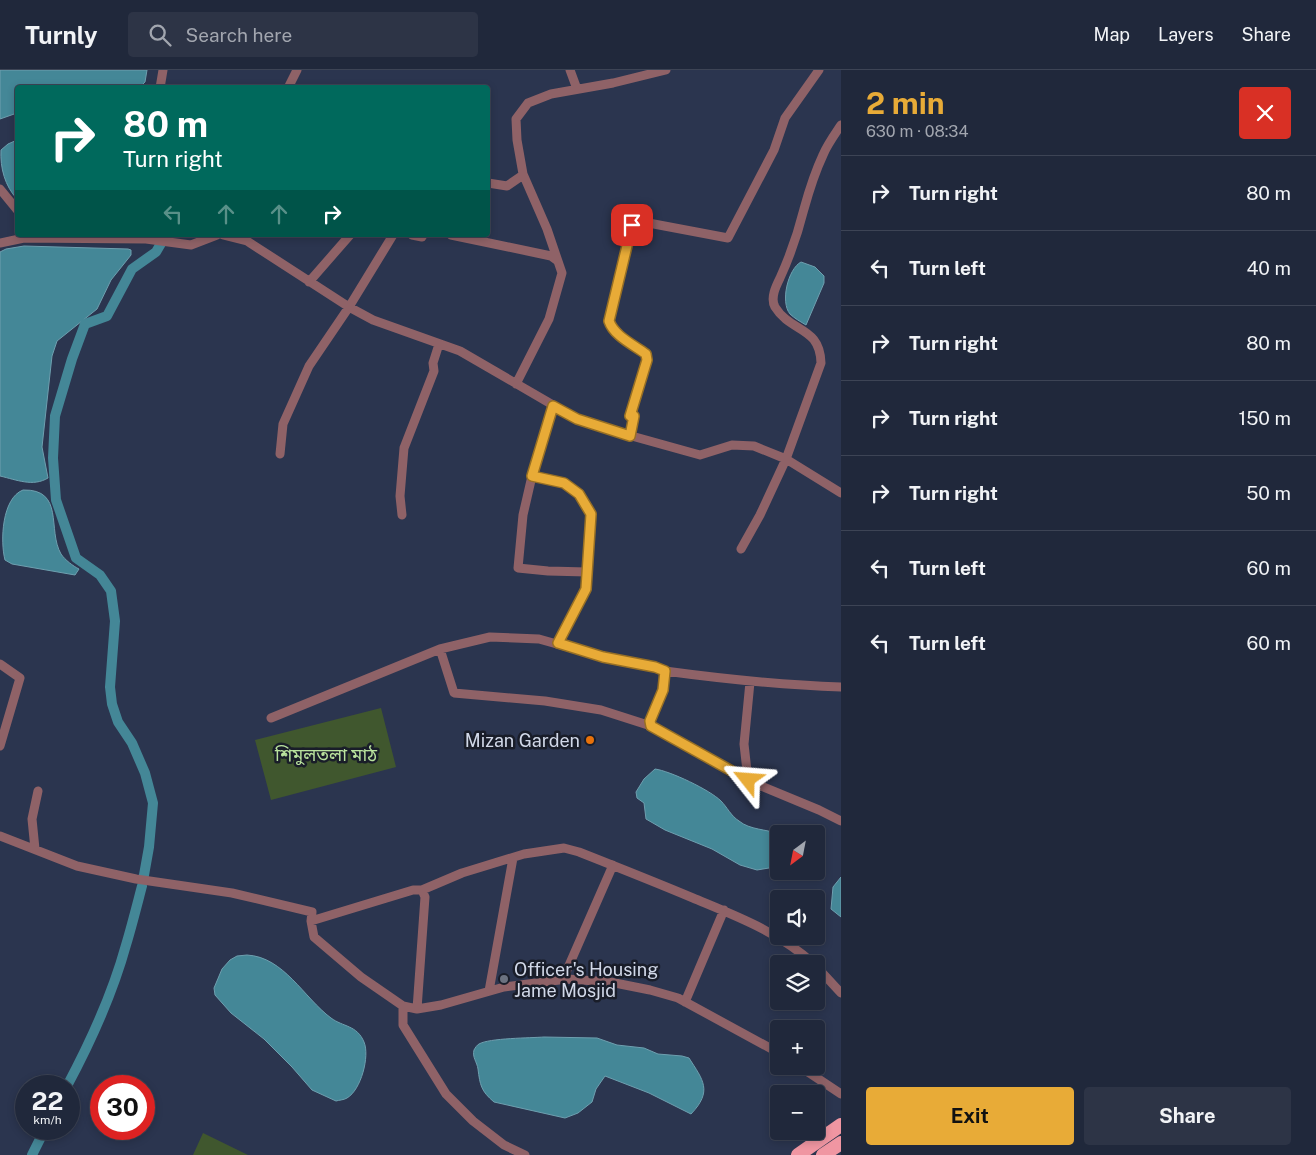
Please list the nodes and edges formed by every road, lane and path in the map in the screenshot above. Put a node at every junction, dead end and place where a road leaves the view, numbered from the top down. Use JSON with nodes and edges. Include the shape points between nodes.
{"nodes":[{"id":1,"x":163,"y":70,"type":"edge"},
{"id":2,"x":297,"y":70,"type":"edge"},
{"id":3,"x":570,"y":70,"type":"edge"},
{"id":4,"x":666,"y":70,"type":"edge"},
{"id":5,"x":819,"y":70,"type":"edge"},
{"id":6,"x":160,"y":85,"type":"edge"},
{"id":7,"x":290,"y":85,"type":"edge"},
{"id":8,"x":577,"y":89,"type":"junction"},
{"id":9,"x":841,"y":126,"type":"edge"},
{"id":10,"x":523,"y":175,"type":"junction"},
{"id":11,"x":490,"y":183,"type":"edge"},
{"id":12,"x":0,"y":190,"type":"edge"},
{"id":13,"x":15,"y":208,"type":"edge"},
{"id":14,"x":212,"y":237,"type":"edge"},
{"id":15,"x":233,"y":237,"type":"edge"},
{"id":16,"x":348,"y":237,"type":"edge"},
{"id":17,"x":393,"y":237,"type":"edge"},
{"id":18,"x":461,"y":237,"type":"edge"},
{"id":19,"x":0,"y":243,"type":"edge"},
{"id":20,"x":558,"y":261,"type":"junction"},
{"id":21,"x":309,"y":282,"type":"junction"},
{"id":22,"x":348,"y":307,"type":"junction"},
{"id":23,"x":439,"y":344,"type":"junction"},
{"id":24,"x":516,"y":384,"type":"junction"},
{"id":25,"x":553,"y":406,"type":"junction"},
{"id":26,"x":630,"y":436,"type":"junction"},
{"id":27,"x":280,"y":454,"type":"dead end"},
{"id":28,"x":786,"y":459,"type":"junction"},
{"id":29,"x":532,"y":476,"type":"junction"},
{"id":30,"x":841,"y":493,"type":"edge"},
{"id":31,"x":402,"y":516,"type":"dead end"},
{"id":32,"x":741,"y":549,"type":"dead end"},
{"id":33,"x":588,"y":572,"type":"junction"},
{"id":34,"x":558,"y":643,"type":"junction"},
{"id":35,"x":440,"y":649,"type":"junction"},
{"id":36,"x":0,"y":664,"type":"edge"},
{"id":37,"x":665,"y":671,"type":"junction"},
{"id":38,"x":750,"y":682,"type":"junction"},
{"id":39,"x":841,"y":687,"type":"edge"},
{"id":40,"x":271,"y":718,"type":"dead end"},
{"id":41,"x":651,"y":726,"type":"junction"},
{"id":42,"x":0,"y":746,"type":"edge"},
{"id":43,"x":748,"y":780,"type":"junction"},
{"id":44,"x":38,"y":791,"type":"dead end"},
{"id":45,"x":841,"y":821,"type":"edge"},
{"id":46,"x":0,"y":836,"type":"edge"},
{"id":47,"x":35,"y":850,"type":"junction"},
{"id":48,"x":513,"y":858,"type":"junction"},
{"id":49,"x":613,"y":865,"type":"junction"},
{"id":50,"x":422,"y":890,"type":"junction"},
{"id":51,"x":724,"y":910,"type":"junction"},
{"id":52,"x":310,"y":921,"type":"junction"},
{"id":53,"x":804,"y":955,"type":"edge"},
{"id":54,"x":825,"y":976,"type":"edge"},
{"id":55,"x":563,"y":980,"type":"junction"},
{"id":56,"x":489,"y":991,"type":"junction"},
{"id":57,"x":841,"y":993,"type":"edge"},
{"id":58,"x":685,"y":1002,"type":"junction"},
{"id":59,"x":403,"y":1006,"type":"junction"},
{"id":60,"x":417,"y":1009,"type":"junction"},
{"id":61,"x":770,"y":1048,"type":"edge"},
{"id":62,"x":812,"y":1075,"type":"edge"},
{"id":63,"x":841,"y":1094,"type":"edge"},
{"id":64,"x":841,"y":1125,"type":"edge"},
{"id":65,"x":841,"y":1143,"type":"edge"},
{"id":66,"x":525,"y":1155,"type":"edge"},
{"id":67,"x":798,"y":1155,"type":"edge"},
{"id":68,"x":823,"y":1155,"type":"edge"}],
"edges":[{"from":1,"to":6,"type":"street"},
{"from":2,"to":7,"type":"street"},
{"from":3,"to":8,"type":"street"},
{"from":4,"to":8,"type":"street"},
{"from":5,"to":26,"type":"street","via":[[784,118],[774,150],[728,238],[638,221],[632,225],[609,321],[616,333],[646,354],[630,416],[634,416]]},
{"from":8,"to":10,"type":"street","via":[[528,103],[516,119]]},
{"from":9,"to":28,"type":"street","via":[[823,154],[773,299],[784,317],[816,340],[821,350],[821,363]]},
{"from":10,"to":11,"type":"street","via":[[506,186]]},
{"from":10,"to":20,"type":"street"},
{"from":12,"to":13,"type":"street"},
{"from":14,"to":19,"type":"street","via":[[191,245],[146,239],[24,238]]},
{"from":15,"to":21,"type":"street","via":[[247,240]]},
{"from":16,"to":21,"type":"street"},
{"from":17,"to":22,"type":"street"},
{"from":18,"to":20,"type":"street","via":[[551,256]]},
{"from":20,"to":24,"type":"street","via":[[562,273],[550,319]]},
{"from":21,"to":22,"type":"street"},
{"from":22,"to":23,"type":"street","via":[[373,320]]},
{"from":22,"to":27,"type":"street","via":[[309,366],[283,424]]},
{"from":23,"to":24,"type":"street","via":[[460,351]]},
{"from":23,"to":31,"type":"street","via":[[434,372],[404,448],[400,490]]},
{"from":24,"to":25,"type":"street"},
{"from":25,"to":26,"type":"street","via":[[577,419]]},
{"from":25,"to":29,"type":"street"},
{"from":26,"to":28,"type":"street","via":[[700,455],[732,445],[754,446]]},
{"from":28,"to":30,"type":"street"},
{"from":28,"to":32,"type":"street"},
{"from":29,"to":33,"type":"street","via":[[564,483],[579,494],[591,514]]},
{"from":29,"to":33,"type":"street","via":[[523,515],[518,568]]},
{"from":33,"to":34,"type":"street","via":[[586,589]]},
{"from":34,"to":35,"type":"street","via":[[490,637]]},
{"from":34,"to":37,"type":"street"},
{"from":35,"to":40,"type":"street"},
{"from":35,"to":41,"type":"street","via":[[454,693],[545,701],[601,710]]},
{"from":36,"to":42,"type":"street","via":[[20,678]]},
{"from":37,"to":38,"type":"street"},
{"from":37,"to":41,"type":"street","via":[[663,690],[650,721]]},
{"from":38,"to":39,"type":"street"},
{"from":38,"to":43,"type":"street","via":[[744,744]]},
{"from":41,"to":43,"type":"street"},
{"from":43,"to":45,"type":"street"},
{"from":44,"to":47,"type":"street","via":[[32,819]]},
{"from":46,"to":47,"type":"street"},
{"from":47,"to":52,"type":"street","via":[[77,866],[136,879],[232,893],[312,912]]},
{"from":48,"to":49,"type":"street","via":[[564,848]]},
{"from":48,"to":50,"type":"street","via":[[462,873]]},
{"from":48,"to":56,"type":"street"},
{"from":49,"to":51,"type":"street"},
{"from":49,"to":55,"type":"street"},
{"from":50,"to":52,"type":"street","via":[[412,890]]},
{"from":50,"to":60,"type":"street","via":[[425,897]]},
{"from":51,"to":53,"type":"street","via":[[770,932]]},
{"from":51,"to":58,"type":"street"},
{"from":52,"to":59,"type":"street","via":[[314,937],[361,977]]},
{"from":54,"to":57,"type":"street"},
{"from":55,"to":56,"type":"street"},
{"from":55,"to":58,"type":"street","via":[[610,982],[650,990]]},
{"from":56,"to":60,"type":"street"},
{"from":58,"to":61,"type":"street"},
{"from":59,"to":60,"type":"street"},
{"from":59,"to":66,"type":"street","via":[[403,1025],[446,1094],[504,1145]]},
{"from":62,"to":63,"type":"street"},
{"from":64,"to":67,"type":"highway"},
{"from":65,"to":68,"type":"highway"}]}
